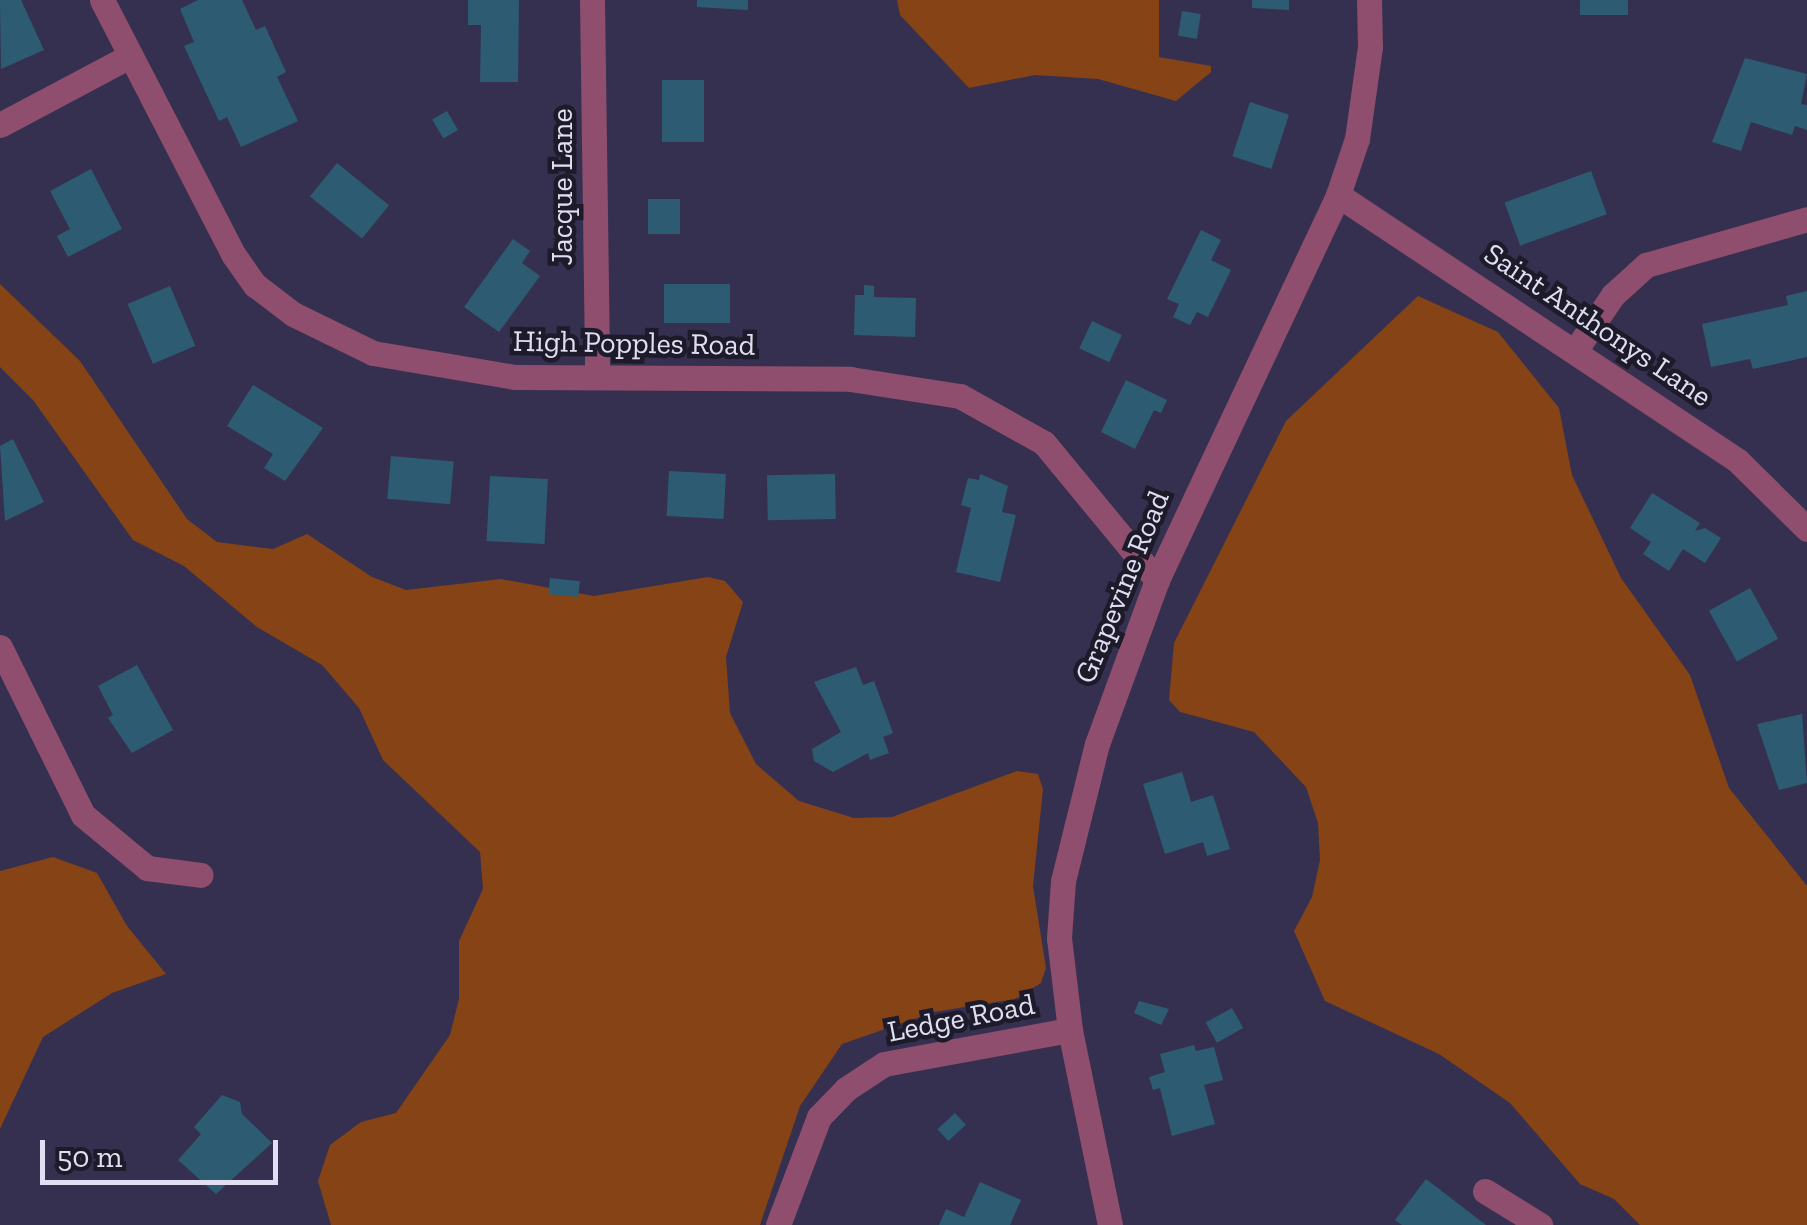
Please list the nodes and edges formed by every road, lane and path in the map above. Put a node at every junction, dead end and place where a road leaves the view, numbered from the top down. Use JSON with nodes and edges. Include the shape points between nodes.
{"nodes":[{"id":1,"x":102,"y":0,"type":"edge"},
{"id":2,"x":592,"y":0,"type":"edge"},
{"id":3,"x":1369,"y":0,"type":"edge"},
{"id":4,"x":130,"y":56,"type":"junction"},
{"id":5,"x":0,"y":125,"type":"edge"},
{"id":6,"x":1338,"y":195,"type":"junction"},
{"id":7,"x":1807,"y":219,"type":"edge"},
{"id":8,"x":1576,"y":348,"type":"junction"},
{"id":9,"x":597,"y":373,"type":"junction"},
{"id":10,"x":1807,"y":529,"type":"edge"},
{"id":11,"x":1157,"y":580,"type":"junction"},
{"id":12,"x":0,"y":647,"type":"edge"},
{"id":13,"x":201,"y":875,"type":"dead end"},
{"id":14,"x":1070,"y":1030,"type":"junction"},
{"id":15,"x":1485,"y":1191,"type":"dead end"},
{"id":16,"x":778,"y":1225,"type":"edge"},
{"id":17,"x":1110,"y":1225,"type":"edge"},
{"id":18,"x":1540,"y":1225,"type":"edge"}],
"edges":[{"from":1,"to":4,"type":"street","name":"High Popples Road"},
{"from":2,"to":9,"type":"street","name":"Jacque Lane"},
{"from":3,"to":6,"type":"street","name":"Grapevine Road","via":[[1363,107]]},
{"from":4,"to":5,"type":"street"},
{"from":4,"to":9,"type":"street","name":"High Popples Road","via":[[233,254],[256,285],[293,314],[411,363],[515,377]]},
{"from":6,"to":8,"type":"street","name":"Saint Anthonys Lane"},
{"from":6,"to":11,"type":"street","name":"Grapevine Road"},
{"from":7,"to":8,"type":"street","via":[[1646,265],[1618,288]]},
{"from":8,"to":10,"type":"street","name":"Saint Anthonys Lane","via":[[1738,461]]},
{"from":9,"to":11,"type":"street","name":"High Popples Road","via":[[850,378],[960,396],[1053,451]]},
{"from":11,"to":14,"type":"street","name":"Grapevine Road","via":[[1096,744],[1064,881],[1059,938]]},
{"from":12,"to":13,"type":"street","via":[[83,815],[146,868]]},
{"from":14,"to":16,"type":"street","name":"Ledge Road","via":[[884,1064],[818,1117]]},
{"from":14,"to":17,"type":"street","name":"Grapevine Road"},
{"from":15,"to":18,"type":"street"}]}
